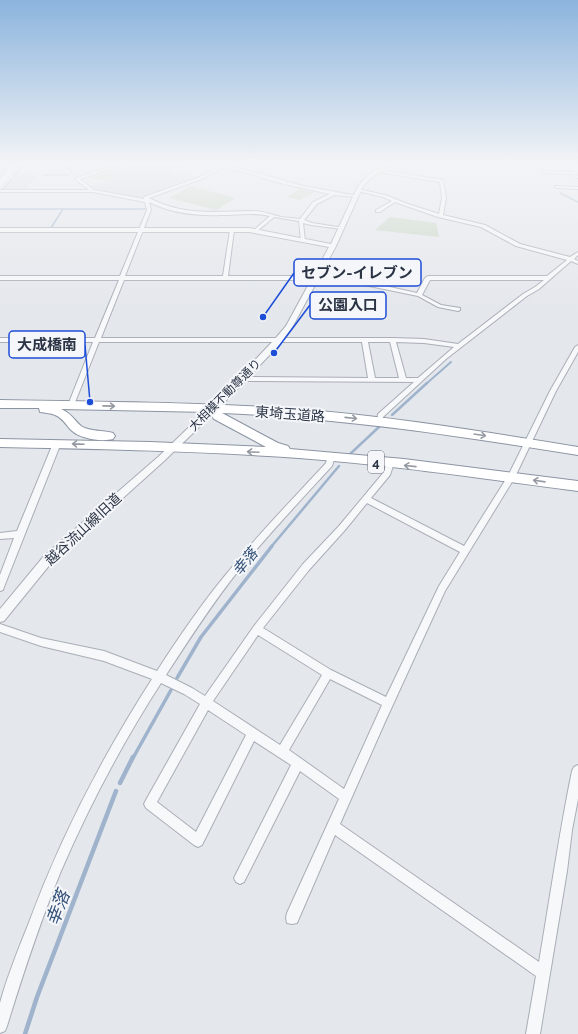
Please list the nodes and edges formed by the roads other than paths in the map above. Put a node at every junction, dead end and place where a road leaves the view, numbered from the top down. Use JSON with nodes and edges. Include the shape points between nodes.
{"nodes":[{"id":1,"x":148,"y":211,"type":"edge"},
{"id":2,"x":180,"y":211,"type":"edge"},
{"id":3,"x":308,"y":211,"type":"edge"},
{"id":4,"x":349,"y":211,"type":"edge"},
{"id":5,"x":425,"y":211,"type":"edge"},
{"id":6,"x":442,"y":211,"type":"edge"},
{"id":7,"x":272,"y":216,"type":"junction"},
{"id":8,"x":440,"y":216,"type":"junction"},
{"id":9,"x":301,"y":220,"type":"junction"},
{"id":10,"x":342,"y":228,"type":"junction"},
{"id":11,"x":141,"y":229,"type":"junction"},
{"id":12,"x":0,"y":230,"type":"edge"},
{"id":13,"x":232,"y":230,"type":"junction"},
{"id":14,"x":256,"y":231,"type":"junction"},
{"id":15,"x":303,"y":241,"type":"junction"},
{"id":16,"x":333,"y":246,"type":"junction"},
{"id":17,"x":578,"y":254,"type":"edge"},
{"id":18,"x":571,"y":260,"type":"junction"},
{"id":19,"x":578,"y":263,"type":"edge"},
{"id":20,"x":0,"y":278,"type":"edge"},
{"id":21,"x":122,"y":278,"type":"junction"},
{"id":22,"x":225,"y":278,"type":"junction"},
{"id":23,"x":315,"y":278,"type":"junction"},
{"id":24,"x":548,"y":278,"type":"junction"},
{"id":25,"x":419,"y":295,"type":"junction"},
{"id":26,"x":458,"y":309,"type":"dead end"},
{"id":27,"x":0,"y":340,"type":"edge"},
{"id":28,"x":97,"y":340,"type":"junction"},
{"id":29,"x":365,"y":340,"type":"junction"},
{"id":30,"x":394,"y":340,"type":"junction"},
{"id":31,"x":278,"y":341,"type":"junction"},
{"id":32,"x":460,"y":346,"type":"junction"},
{"id":33,"x":578,"y":348,"type":"edge"},
{"id":34,"x":243,"y":379,"type":"junction"},
{"id":35,"x":372,"y":380,"type":"junction"},
{"id":36,"x":402,"y":380,"type":"junction"},
{"id":37,"x":420,"y":380,"type":"junction"},
{"id":38,"x":4,"y":404,"type":"edge"},
{"id":39,"x":71,"y":405,"type":"junction"},
{"id":40,"x":214,"y":408,"type":"junction"},
{"id":41,"x":380,"y":421,"type":"junction"},
{"id":42,"x":0,"y":443,"type":"edge"},
{"id":43,"x":57,"y":443,"type":"junction"},
{"id":44,"x":529,"y":443,"type":"junction"},
{"id":45,"x":173,"y":447,"type":"junction"},
{"id":46,"x":578,"y":452,"type":"edge"},
{"id":47,"x":300,"y":454,"type":"junction"},
{"id":48,"x":331,"y":457,"type":"junction"},
{"id":49,"x":390,"y":463,"type":"junction"},
{"id":50,"x":511,"y":477,"type":"junction"},
{"id":51,"x":578,"y":486,"type":"edge"},
{"id":52,"x":364,"y":499,"type":"junction"},
{"id":53,"x":20,"y":534,"type":"junction"},
{"id":54,"x":0,"y":536,"type":"edge"},
{"id":55,"x":466,"y":551,"type":"junction"},
{"id":56,"x":0,"y":587,"type":"edge"},
{"id":57,"x":0,"y":617,"type":"edge"},
{"id":58,"x":0,"y":628,"type":"edge"},
{"id":59,"x":257,"y":629,"type":"junction"},
{"id":60,"x":328,"y":673,"type":"junction"},
{"id":61,"x":160,"y":677,"type":"junction"},
{"id":62,"x":206,"y":703,"type":"junction"},
{"id":63,"x":388,"y":703,"type":"junction"},
{"id":64,"x":252,"y":734,"type":"junction"},
{"id":65,"x":281,"y":754,"type":"junction"},
{"id":66,"x":298,"y":763,"type":"junction"},
{"id":67,"x":578,"y":771,"type":"edge"},
{"id":68,"x":346,"y":797,"type":"junction"},
{"id":69,"x":333,"y":826,"type":"junction"},
{"id":70,"x":240,"y":878,"type":"dead end"},
{"id":71,"x":292,"y":918,"type":"dead end"},
{"id":72,"x":542,"y":973,"type":"junction"},
{"id":73,"x":0,"y":1026,"type":"edge"},
{"id":74,"x":533,"y":1034,"type":"edge"}],
"edges":[{"from":1,"to":11,"type":"street"},
{"from":2,"to":7,"type":"street","via":[[219,214],[256,212]]},
{"from":3,"to":9,"type":"street"},
{"from":4,"to":10,"type":"street","name":"大相模不動尊通り"},
{"from":5,"to":8,"type":"street"},
{"from":6,"to":8,"type":"street"},
{"from":7,"to":9,"type":"street"},
{"from":7,"to":14,"type":"street"},
{"from":8,"to":18,"type":"street","via":[[483,226],[518,245]]},
{"from":9,"to":10,"type":"street","via":[[311,224]]},
{"from":9,"to":15,"type":"street"},
{"from":10,"to":16,"type":"street","name":"大相模不動尊通り"},
{"from":11,"to":12,"type":"street"},
{"from":11,"to":13,"type":"street"},
{"from":11,"to":21,"type":"street"},
{"from":13,"to":14,"type":"street"},
{"from":13,"to":22,"type":"street"},
{"from":14,"to":15,"type":"street"},
{"from":15,"to":16,"type":"street"},
{"from":16,"to":23,"type":"street","name":"大相模不動尊通り"},
{"from":17,"to":18,"type":"street"},
{"from":18,"to":19,"type":"street"},
{"from":18,"to":24,"type":"street"},
{"from":20,"to":21,"type":"street"},
{"from":21,"to":22,"type":"street"},
{"from":21,"to":28,"type":"street"},
{"from":22,"to":23,"type":"street"},
{"from":23,"to":25,"type":"street","via":[[340,278]]},
{"from":23,"to":31,"type":"street","name":"大相模不動尊通り"},
{"from":24,"to":25,"type":"street","via":[[432,277],[428,278]]},
{"from":24,"to":32,"type":"street"},
{"from":25,"to":26,"type":"street","via":[[440,306]]},
{"from":27,"to":28,"type":"street"},
{"from":28,"to":31,"type":"street"},
{"from":28,"to":39,"type":"street"},
{"from":29,"to":30,"type":"street"},
{"from":29,"to":31,"type":"street"},
{"from":29,"to":35,"type":"street"},
{"from":30,"to":32,"type":"street"},
{"from":30,"to":36,"type":"street"},
{"from":31,"to":34,"type":"street","name":"大相模不動尊通り"},
{"from":32,"to":37,"type":"street"},
{"from":33,"to":44,"type":"street"},
{"from":34,"to":35,"type":"street"},
{"from":34,"to":40,"type":"street","name":"大相模不動尊通り"},
{"from":35,"to":36,"type":"street"},
{"from":36,"to":37,"type":"street"},
{"from":37,"to":41,"type":"street","via":[[380,416]]},
{"from":38,"to":39,"type":"highway","name":"東埼玉道路","number":"4"},
{"from":38,"to":45,"type":"highway","number":"4","via":[[59,412],[76,428],[88,434],[157,438]]},
{"from":39,"to":40,"type":"highway","name":"東埼玉道路","number":"4","one_way":true},
{"from":40,"to":41,"type":"highway","name":"東埼玉道路","number":"4","one_way":true},
{"from":40,"to":45,"type":"street","name":"大相模不動尊通り"},
{"from":40,"to":47,"type":"highway","via":[[218,416],[250,434]]},
{"from":41,"to":44,"type":"highway","name":"東埼玉道路","number":"4","one_way":true},
{"from":42,"to":43,"type":"highway","number":"4"},
{"from":45,"to":43,"type":"highway","number":"4","one_way":true},
{"from":43,"to":53,"type":"street"},
{"from":44,"to":46,"type":"highway","name":"東埼玉道路","number":"4"},
{"from":44,"to":50,"type":"street"},
{"from":47,"to":45,"type":"highway","number":"4","one_way":true},
{"from":45,"to":57,"type":"street","name":"越谷流山線旧道","via":[[48,559]]},
{"from":47,"to":48,"type":"highway","number":"4"},
{"from":48,"to":49,"type":"highway","number":"4"},
{"from":48,"to":61,"type":"street","via":[[329,464],[219,590]]},
{"from":50,"to":49,"type":"highway","number":"4","one_way":true},
{"from":49,"to":52,"type":"street","via":[[387,473]]},
{"from":51,"to":50,"type":"highway","number":"4","one_way":true},
{"from":50,"to":55,"type":"street"},
{"from":52,"to":55,"type":"street"},
{"from":52,"to":59,"type":"street"},
{"from":53,"to":54,"type":"street"},
{"from":53,"to":56,"type":"street"},
{"from":55,"to":63,"type":"street","via":[[442,589]]},
{"from":58,"to":61,"type":"street","via":[[41,642],[104,656]]},
{"from":59,"to":60,"type":"street"},
{"from":59,"to":62,"type":"street"},
{"from":60,"to":63,"type":"street"},
{"from":60,"to":65,"type":"street"},
{"from":61,"to":62,"type":"street"},
{"from":61,"to":73,"type":"street","via":[[120,742],[66,846],[15,979]]},
{"from":62,"to":64,"type":"street"},
{"from":62,"to":64,"type":"street","via":[[150,804],[198,841]]},
{"from":63,"to":68,"type":"street"},
{"from":64,"to":65,"type":"street"},
{"from":65,"to":66,"type":"street"},
{"from":66,"to":68,"type":"street"},
{"from":66,"to":70,"type":"street"},
{"from":67,"to":72,"type":"street"},
{"from":68,"to":69,"type":"street"},
{"from":69,"to":71,"type":"street"},
{"from":69,"to":72,"type":"street"},
{"from":72,"to":74,"type":"street"}]}
